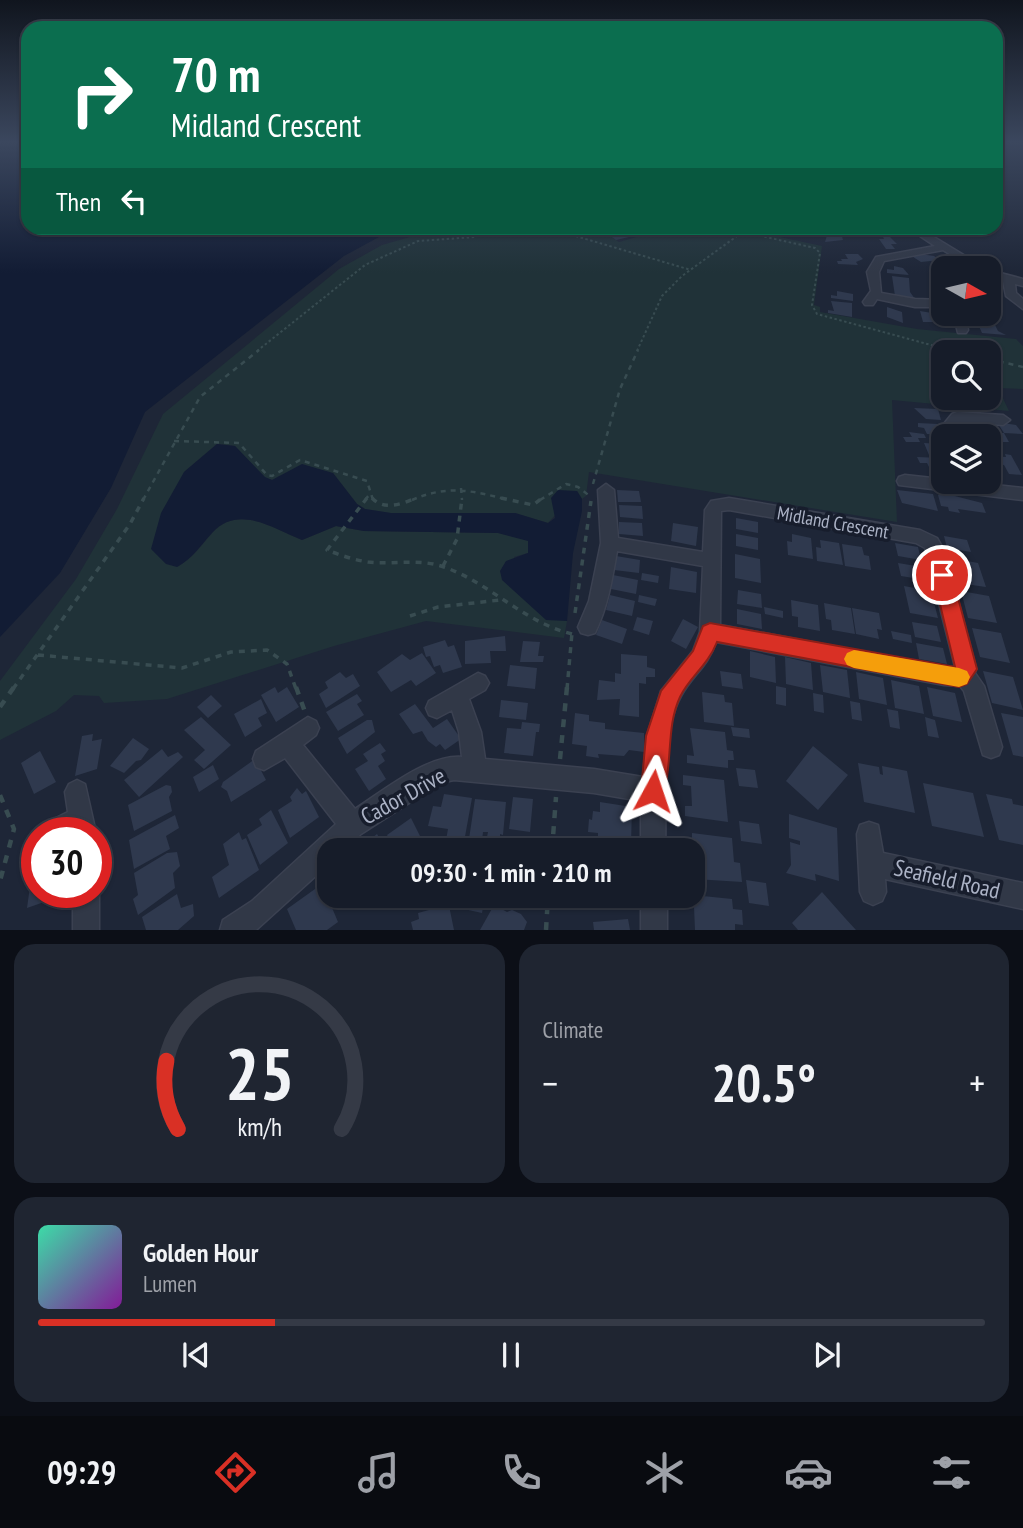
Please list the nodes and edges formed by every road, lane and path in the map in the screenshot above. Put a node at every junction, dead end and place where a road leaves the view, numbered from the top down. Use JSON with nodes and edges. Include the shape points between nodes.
{"nodes":[{"id":1,"x":477,"y":235,"type":"edge"},
{"id":2,"x":572,"y":235,"type":"edge"},
{"id":3,"x":738,"y":235,"type":"edge"},
{"id":4,"x":757,"y":235,"type":"edge"},
{"id":5,"x":925,"y":235,"type":"edge"},
{"id":6,"x":945,"y":247,"type":"junction"},
{"id":7,"x":960,"y":256,"type":"edge"},
{"id":8,"x":1001,"y":278,"type":"edge"},
{"id":9,"x":1009,"y":281,"type":"junction"},
{"id":10,"x":1023,"y":283,"type":"edge"},
{"id":11,"x":931,"y":304,"type":"edge"},
{"id":12,"x":1023,"y":305,"type":"edge"},
{"id":13,"x":961,"y":326,"type":"edge"},
{"id":14,"x":962,"y":330,"type":"dead end"},
{"id":15,"x":931,"y":345,"type":"edge"},
{"id":16,"x":1001,"y":362,"type":"edge"},
{"id":17,"x":1023,"y":367,"type":"edge"},
{"id":18,"x":1003,"y":420,"type":"dead end"},
{"id":19,"x":951,"y":424,"type":"edge"},
{"id":20,"x":174,"y":442,"type":"junction"},
{"id":21,"x":905,"y":481,"type":"dead end"},
{"id":22,"x":931,"y":482,"type":"edge"},
{"id":23,"x":461,"y":488,"type":"junction"},
{"id":24,"x":1001,"y":490,"type":"edge"},
{"id":25,"x":598,"y":494,"type":"joint"},
{"id":26,"x":1023,"y":494,"type":"edge"},
{"id":27,"x":369,"y":495,"type":"junction"},
{"id":28,"x":610,"y":543,"type":"junction"},
{"id":29,"x":710,"y":560,"type":"junction"},
{"id":30,"x":443,"y":566,"type":"junction"},
{"id":31,"x":500,"y":600,"type":"junction"},
{"id":32,"x":410,"y":616,"type":"dead end"},
{"id":33,"x":580,"y":631,"type":"joint"},
{"id":34,"x":710,"y":632,"type":"junction"},
{"id":35,"x":38,"y":655,"type":"junction"},
{"id":36,"x":963,"y":675,"type":"junction"},
{"id":37,"x":478,"y":683,"type":"dead end"},
{"id":38,"x":456,"y":696,"type":"junction"},
{"id":39,"x":0,"y":707,"type":"edge"},
{"id":40,"x":437,"y":708,"type":"dead end"},
{"id":41,"x":308,"y":728,"type":"joint"},
{"id":42,"x":287,"y":743,"type":"junction"},
{"id":43,"x":991,"y":747,"type":"dead end"},
{"id":44,"x":264,"y":759,"type":"dead end"},
{"id":45,"x":474,"y":770,"type":"junction"},
{"id":46,"x":653,"y":791,"type":"junction"},
{"id":47,"x":77,"y":792,"type":"dead end"},
{"id":48,"x":0,"y":795,"type":"edge"},
{"id":49,"x":81,"y":817,"type":"edge"},
{"id":50,"x":352,"y":825,"type":"junction"},
{"id":51,"x":869,"y":834,"type":"dead end"},
{"id":52,"x":653,"y":838,"type":"edge"},
{"id":53,"x":872,"y":863,"type":"junction"},
{"id":54,"x":0,"y":881,"type":"edge"},
{"id":55,"x":873,"y":892,"type":"dead end"},
{"id":56,"x":1023,"y":896,"type":"edge"},
{"id":57,"x":86,"y":908,"type":"edge"},
{"id":58,"x":547,"y":908,"type":"edge"},
{"id":59,"x":654,"y":908,"type":"edge"},
{"id":60,"x":243,"y":927,"type":"edge"},
{"id":61,"x":86,"y":929,"type":"edge"},
{"id":62,"x":546,"y":929,"type":"edge"},
{"id":63,"x":654,"y":929,"type":"edge"}],
"edges":[{"from":1,"to":20,"type":"path","via":[[418,241],[365,264],[214,384],[191,409]]},
{"from":2,"to":3,"type":"path","via":[[691,270]]},
{"from":4,"to":15,"type":"path","via":[[820,253],[812,305],[817,313]]},
{"from":5,"to":6,"type":"street"},
{"from":6,"to":7,"type":"street"},
{"from":6,"to":11,"type":"street","via":[[880,259],[873,272],[877,288],[871,298]]},
{"from":8,"to":9,"type":"street"},
{"from":9,"to":10,"type":"street"},
{"from":9,"to":12,"type":"street","via":[[1010,294]]},
{"from":13,"to":14,"type":"street"},
{"from":16,"to":17,"type":"path"},
{"from":18,"to":19,"type":"street","via":[[957,417]]},
{"from":20,"to":27,"type":"path","via":[[239,443],[267,475],[300,460],[357,476],[366,481]]},
{"from":20,"to":35,"type":"path","via":[[131,524]]},
{"from":21,"to":22,"type":"street"},
{"from":23,"to":25,"type":"path","via":[[533,505],[555,487],[569,484]]},
{"from":23,"to":27,"type":"path","via":[[427,492],[396,505],[382,505]]},
{"from":23,"to":30,"type":"path","via":[[461,527]]},
{"from":24,"to":26,"type":"street"},
{"from":25,"to":28,"type":"street"},
{"from":27,"to":30,"type":"path","via":[[327,550],[372,562],[406,560]]},
{"from":28,"to":29,"type":"street"},
{"from":28,"to":33,"type":"street","via":[[599,601]]},
{"from":29,"to":34,"type":"street","name":"Midland Crescent"},
{"from":29,"to":36,"type":"street","name":"Midland Crescent","via":[[717,505],[920,537],[936,552],[966,669]]},
{"from":30,"to":31,"type":"path","via":[[478,581]]},
{"from":31,"to":32,"type":"path","via":[[438,607]]},
{"from":31,"to":33,"type":"path","via":[[553,631]]},
{"from":34,"to":36,"type":"street","via":[[944,676]]},
{"from":34,"to":46,"type":"street","via":[[701,656],[671,691],[658,736]]},
{"from":35,"to":39,"type":"path"},
{"from":35,"to":41,"type":"path","via":[[182,668],[231,652],[267,650],[287,664]]},
{"from":36,"to":43,"type":"street","via":[[973,687]]},
{"from":37,"to":38,"type":"street"},
{"from":38,"to":40,"type":"street"},
{"from":38,"to":45,"type":"street","via":[[473,736]]},
{"from":41,"to":42,"type":"street"},
{"from":42,"to":44,"type":"street"},
{"from":42,"to":50,"type":"street"},
{"from":45,"to":46,"type":"street","name":"Cador Drive"},
{"from":45,"to":50,"type":"street","name":"Cador Drive","via":[[436,772]]},
{"from":46,"to":52,"type":"street"},
{"from":47,"to":49,"type":"street"},
{"from":48,"to":54,"type":"path","via":[[14,829]]},
{"from":50,"to":60,"type":"street","name":"Cador Drive"},
{"from":51,"to":53,"type":"street","name":"Seafield Road"},
{"from":53,"to":55,"type":"street","name":"Seafield Road"},
{"from":53,"to":56,"type":"street","name":"Seafield Road"},
{"from":57,"to":61,"type":"street"},
{"from":58,"to":62,"type":"path"},
{"from":59,"to":63,"type":"street"}]}
